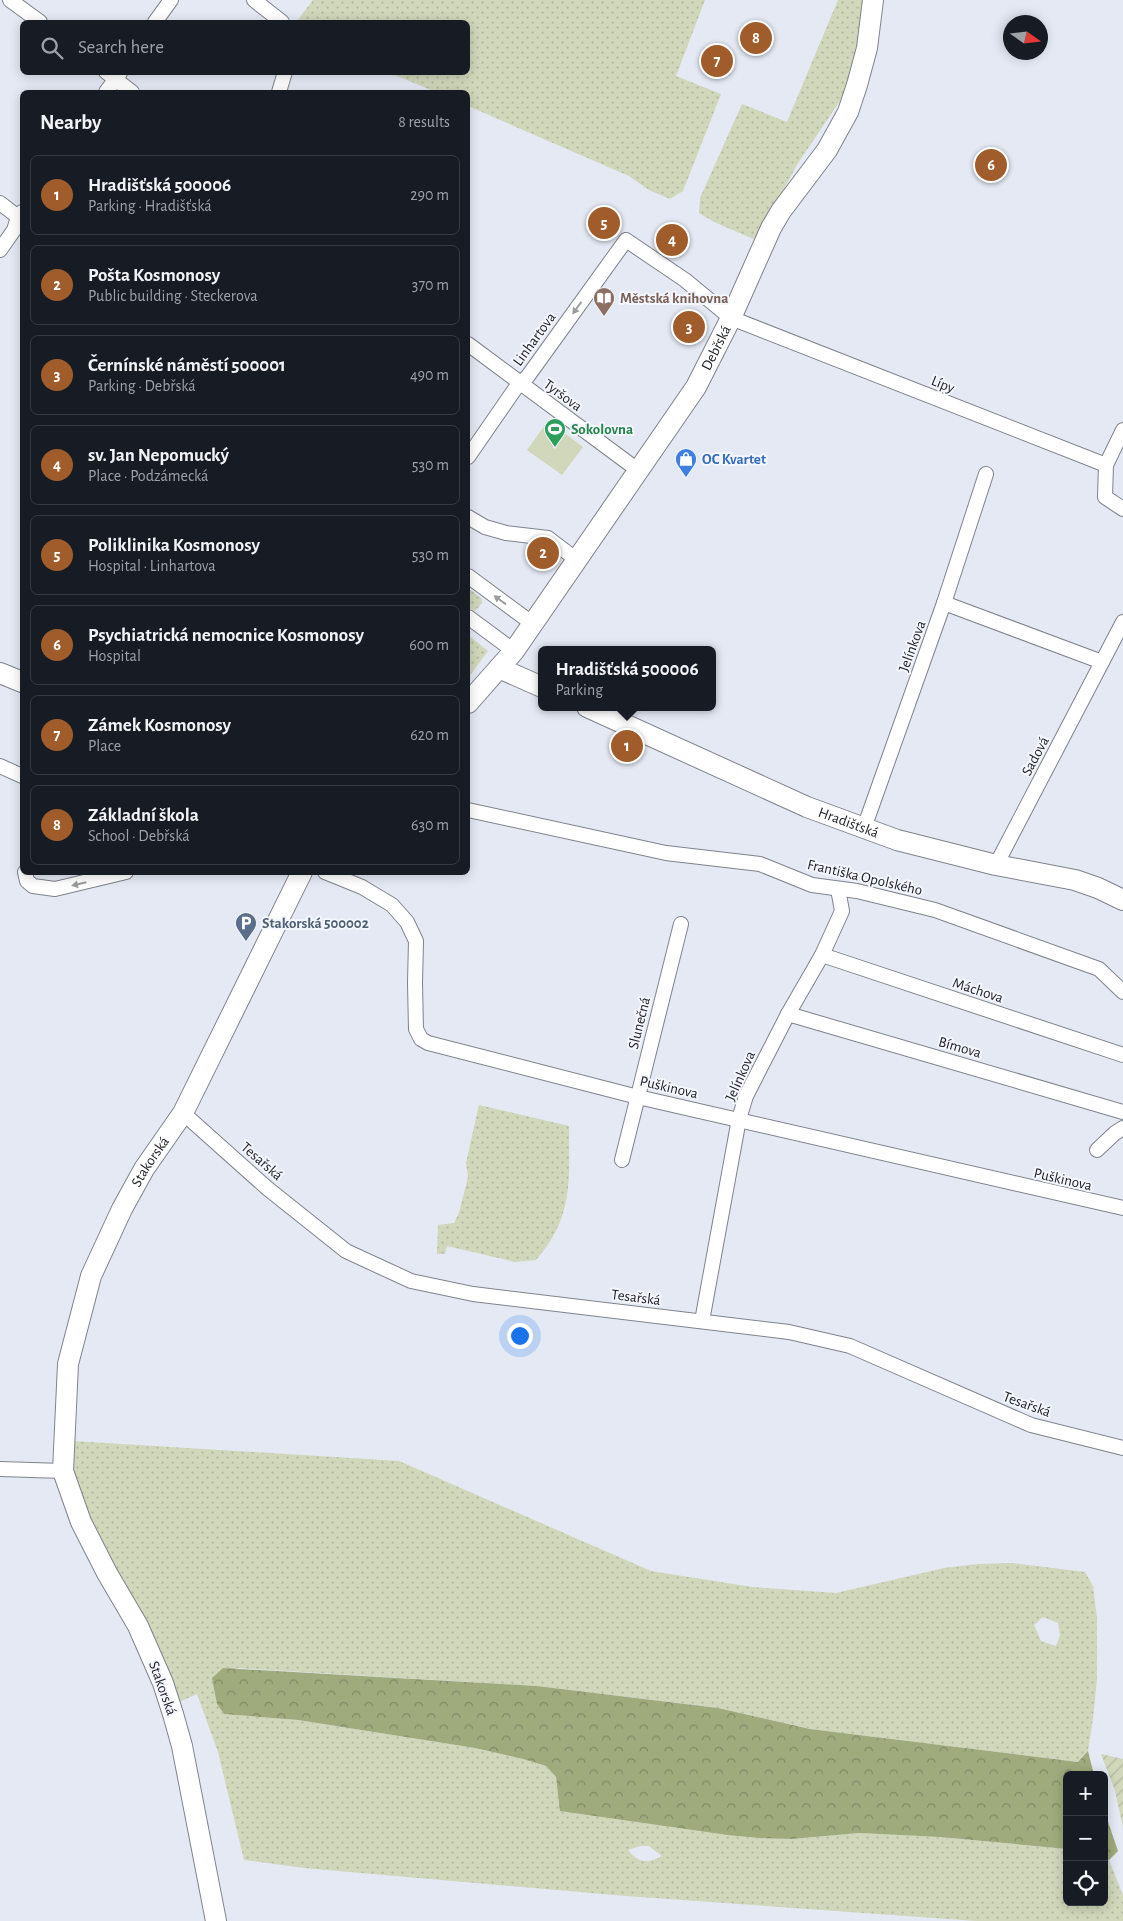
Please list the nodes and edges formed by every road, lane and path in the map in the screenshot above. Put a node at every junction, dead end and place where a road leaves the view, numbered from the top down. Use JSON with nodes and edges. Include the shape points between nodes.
{"nodes":[{"id":1,"x":10,"y":0,"type":"edge"},
{"id":2,"x":171,"y":0,"type":"edge"},
{"id":3,"x":254,"y":0,"type":"edge"},
{"id":4,"x":873,"y":0,"type":"edge"},
{"id":5,"x":37,"y":20,"type":"edge"},
{"id":6,"x":156,"y":20,"type":"edge"},
{"id":7,"x":279,"y":20,"type":"edge"},
{"id":8,"x":114,"y":75,"type":"edge"},
{"id":9,"x":284,"y":75,"type":"edge"},
{"id":10,"x":107,"y":90,"type":"edge"},
{"id":11,"x":130,"y":90,"type":"edge"},
{"id":12,"x":280,"y":90,"type":"edge"},
{"id":13,"x":0,"y":203,"type":"edge"},
{"id":14,"x":20,"y":215,"type":"edge"},
{"id":15,"x":20,"y":218,"type":"edge"},
{"id":16,"x":626,"y":240,"type":"joint"},
{"id":17,"x":0,"y":250,"type":"edge"},
{"id":18,"x":731,"y":318,"type":"junction"},
{"id":19,"x":470,"y":345,"type":"edge"},
{"id":20,"x":521,"y":383,"type":"junction"},
{"id":21,"x":1123,"y":430,"type":"edge"},
{"id":22,"x":470,"y":455,"type":"edge"},
{"id":23,"x":1106,"y":466,"type":"junction"},
{"id":24,"x":639,"y":471,"type":"junction"},
{"id":25,"x":986,"y":474,"type":"dead end"},
{"id":26,"x":1123,"y":509,"type":"edge"},
{"id":27,"x":470,"y":518,"type":"edge"},
{"id":28,"x":576,"y":560,"type":"junction"},
{"id":29,"x":470,"y":578,"type":"edge"},
{"id":30,"x":944,"y":604,"type":"junction"},
{"id":31,"x":470,"y":618,"type":"edge"},
{"id":32,"x":1123,"y":622,"type":"edge"},
{"id":33,"x":532,"y":624,"type":"junction"},
{"id":34,"x":514,"y":651,"type":"junction"},
{"id":35,"x":1102,"y":662,"type":"junction"},
{"id":36,"x":499,"y":668,"type":"junction"},
{"id":37,"x":0,"y":673,"type":"edge"},
{"id":38,"x":20,"y":681,"type":"edge"},
{"id":39,"x":538,"y":685,"type":"edge"},
{"id":40,"x":470,"y":702,"type":"edge"},
{"id":41,"x":596,"y":711,"type":"edge"},
{"id":42,"x":0,"y":766,"type":"edge"},
{"id":43,"x":20,"y":775,"type":"edge"},
{"id":44,"x":470,"y":810,"type":"edge"},
{"id":45,"x":864,"y":828,"type":"junction"},
{"id":46,"x":996,"y":865,"type":"junction"},
{"id":47,"x":26,"y":875,"type":"edge"},
{"id":48,"x":113,"y":875,"type":"edge"},
{"id":49,"x":301,"y":875,"type":"edge"},
{"id":50,"x":332,"y":875,"type":"edge"},
{"id":51,"x":838,"y":889,"type":"junction"},
{"id":52,"x":1123,"y":900,"type":"edge"},
{"id":53,"x":681,"y":924,"type":"dead end"},
{"id":54,"x":822,"y":955,"type":"junction"},
{"id":55,"x":1123,"y":992,"type":"edge"},
{"id":56,"x":788,"y":1014,"type":"junction"},
{"id":57,"x":1123,"y":1055,"type":"edge"},
{"id":58,"x":638,"y":1097,"type":"junction"},
{"id":59,"x":1123,"y":1112,"type":"edge"},
{"id":60,"x":183,"y":1113,"type":"junction"},
{"id":61,"x":739,"y":1119,"type":"junction"},
{"id":62,"x":1123,"y":1128,"type":"edge"},
{"id":63,"x":1097,"y":1150,"type":"dead end"},
{"id":64,"x":622,"y":1160,"type":"dead end"},
{"id":65,"x":1123,"y":1208,"type":"edge"},
{"id":66,"x":702,"y":1321,"type":"junction"},
{"id":67,"x":1123,"y":1448,"type":"edge"},
{"id":68,"x":0,"y":1469,"type":"edge"},
{"id":69,"x":63,"y":1471,"type":"junction"},
{"id":70,"x":216,"y":1921,"type":"edge"}],
"edges":[{"from":1,"to":5,"type":"street"},
{"from":2,"to":6,"type":"street"},
{"from":3,"to":7,"type":"street"},
{"from":4,"to":18,"type":"main road","name":"Debřská","via":[[867,48],[848,112],[827,150],[771,228]]},
{"from":8,"to":10,"type":"street"},
{"from":8,"to":11,"type":"street"},
{"from":9,"to":12,"type":"street"},
{"from":13,"to":14,"type":"street"},
{"from":15,"to":17,"type":"street"},
{"from":16,"to":18,"type":"street","name":"Lípy","via":[[685,280]]},
{"from":16,"to":20,"type":"street","name":"Linhartova","one_way":true},
{"from":18,"to":23,"type":"street","name":"Lípy"},
{"from":18,"to":24,"type":"main road","name":"Debřská","via":[[696,387]]},
{"from":19,"to":20,"type":"street","name":"Tyršova"},
{"from":20,"to":22,"type":"street","name":"Linhartova"},
{"from":20,"to":24,"type":"street","name":"Tyršova"},
{"from":21,"to":23,"type":"street"},
{"from":23,"to":26,"type":"street","via":[[1105,497]]},
{"from":24,"to":28,"type":"main road","name":"Debřská"},
{"from":25,"to":30,"type":"street","name":"Jelínkova"},
{"from":27,"to":28,"type":"street","via":[[506,533],[548,538]]},
{"from":28,"to":33,"type":"main road","name":"Debřská"},
{"from":33,"to":29,"type":"street","one_way":true},
{"from":30,"to":35,"type":"street"},
{"from":30,"to":45,"type":"street","name":"Jelínkova"},
{"from":31,"to":34,"type":"street"},
{"from":32,"to":35,"type":"street","name":"Sadová"},
{"from":33,"to":34,"type":"main road","name":"Debřská"},
{"from":34,"to":36,"type":"main road","name":"Debřská"},
{"from":35,"to":46,"type":"street","name":"Sadová"},
{"from":36,"to":39,"type":"main road"},
{"from":36,"to":40,"type":"main road","name":"Debřská"},
{"from":37,"to":38,"type":"main road"},
{"from":41,"to":45,"type":"main road","name":"Hradišťská","via":[[807,807]]},
{"from":42,"to":43,"type":"street"},
{"from":44,"to":51,"type":"street","name":"Františka Opolského","via":[[666,853],[760,864],[812,885]]},
{"from":45,"to":46,"type":"main road","name":"Hradišťská","via":[[897,840]]},
{"from":46,"to":52,"type":"main road","name":"Hradišťská","via":[[1075,880]]},
{"from":48,"to":47,"type":"street","one_way":true,"via":[[55,889],[33,886]]},
{"from":49,"to":60,"type":"main road","name":"Stakorská"},
{"from":50,"to":58,"type":"street","name":"Puškinova","via":[[362,887],[392,905],[407,922],[416,941],[416,1029],[421,1039]]},
{"from":51,"to":54,"type":"street","name":"Jelínkova","via":[[842,912]]},
{"from":51,"to":55,"type":"street","name":"Františka Opolského","via":[[857,890],[935,910],[1081,962],[1099,969]]},
{"from":53,"to":58,"type":"street","name":"Slunečná"},
{"from":54,"to":56,"type":"street","name":"Jelínkova"},
{"from":54,"to":57,"type":"street","name":"Máchova"},
{"from":56,"to":59,"type":"street","name":"Bímova"},
{"from":56,"to":61,"type":"street","name":"Jelínkova","via":[[746,1096]]},
{"from":58,"to":61,"type":"street","name":"Puškinova"},
{"from":58,"to":64,"type":"street","name":"Slunečná"},
{"from":60,"to":66,"type":"street","name":"Tesařská","via":[[267,1188],[346,1251],[411,1282],[473,1294]]},
{"from":60,"to":69,"type":"main road","name":"Stakorská","via":[[144,1169],[91,1276],[68,1364]]},
{"from":61,"to":65,"type":"street","name":"Puškinova"},
{"from":61,"to":66,"type":"street","name":"Jelínkova"},
{"from":62,"to":63,"type":"street"},
{"from":66,"to":67,"type":"street","name":"Tesařská","via":[[789,1332],[850,1346],[1031,1425]]},
{"from":68,"to":69,"type":"street"},
{"from":69,"to":70,"type":"main road","name":"Stakorská","via":[[82,1522],[138,1626],[173,1714]]}]}
